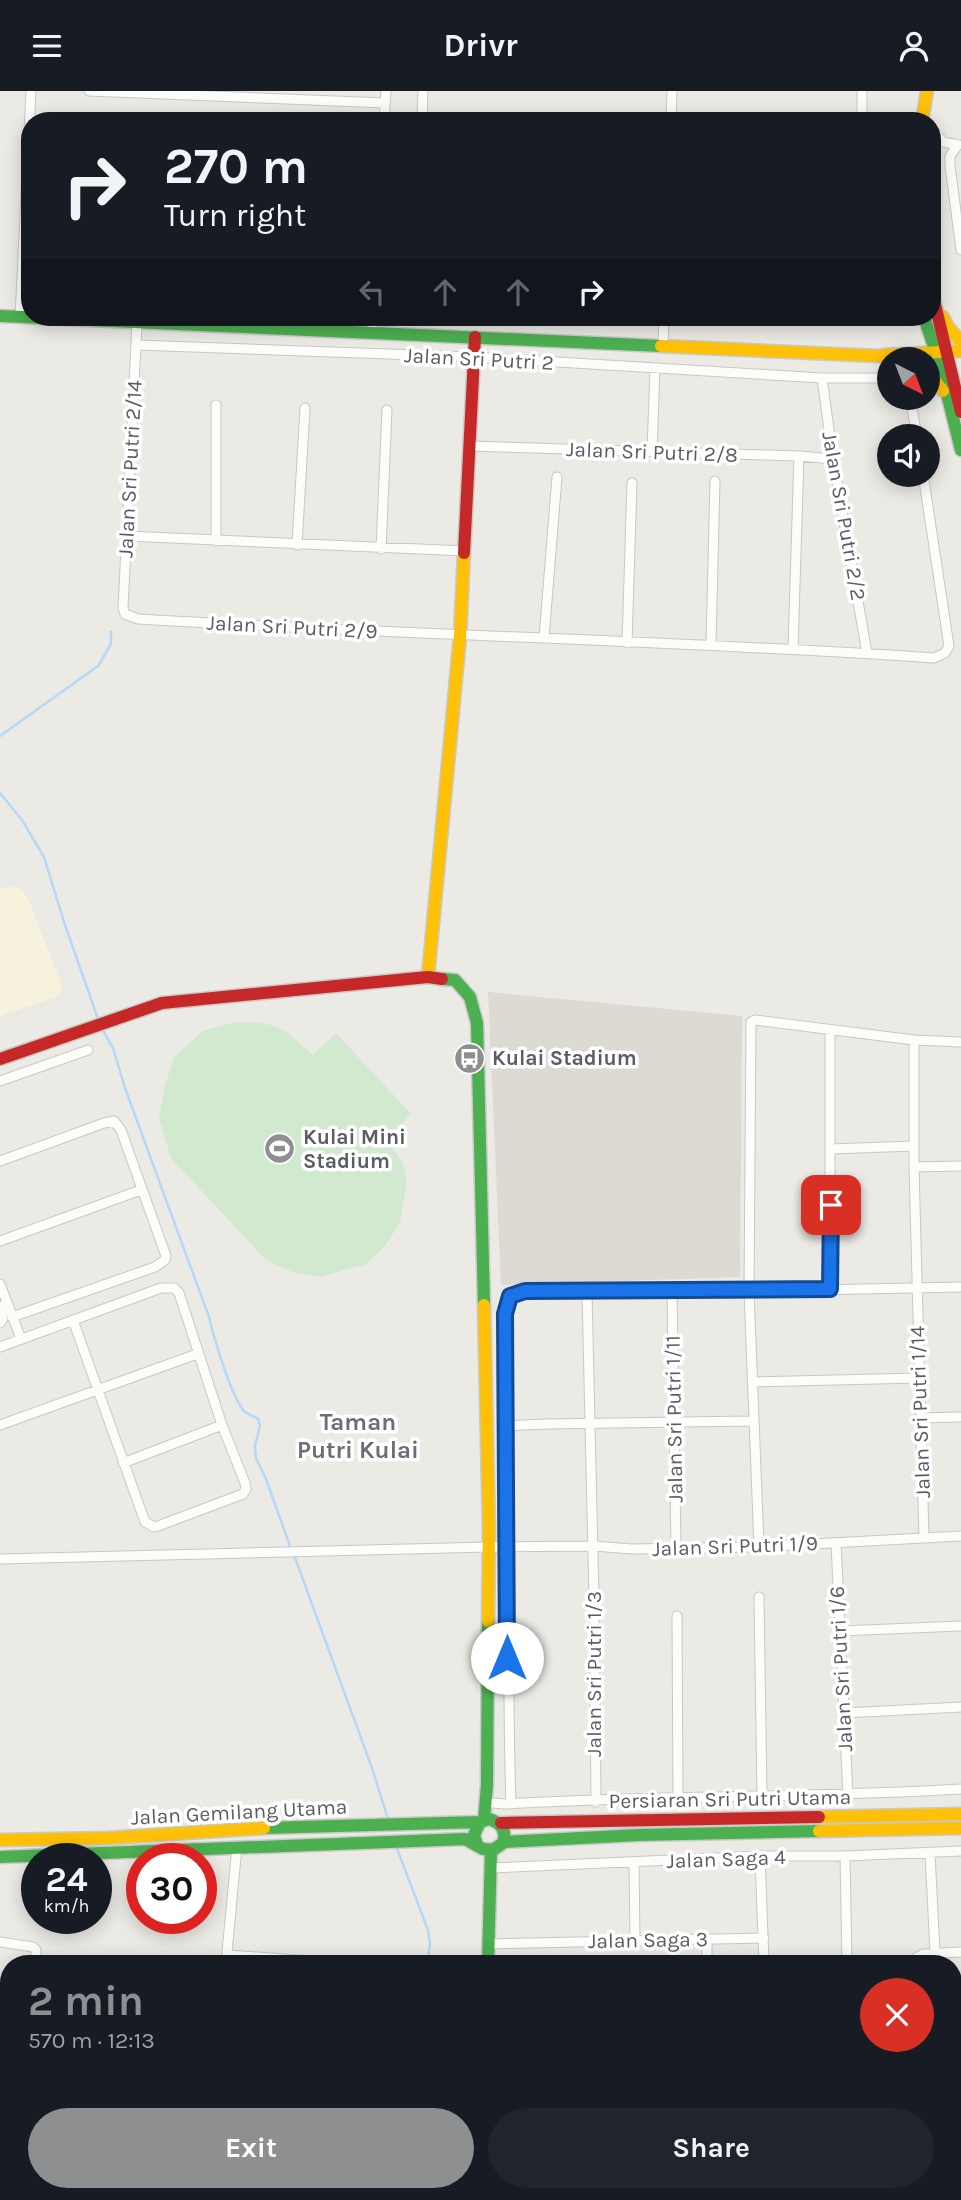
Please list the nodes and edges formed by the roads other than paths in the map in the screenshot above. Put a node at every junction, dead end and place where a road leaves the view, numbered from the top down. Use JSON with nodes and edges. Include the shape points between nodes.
{"nodes":[{"id":1,"x":31,"y":91,"type":"edge"},
{"id":2,"x":93,"y":91,"type":"edge"},
{"id":3,"x":386,"y":91,"type":"edge"},
{"id":4,"x":423,"y":91,"type":"edge"},
{"id":5,"x":672,"y":91,"type":"edge"},
{"id":6,"x":852,"y":91,"type":"edge"},
{"id":7,"x":862,"y":91,"type":"edge"},
{"id":8,"x":927,"y":91,"type":"edge"},
{"id":9,"x":213,"y":93,"type":"edge"},
{"id":10,"x":298,"y":95,"type":"edge"},
{"id":11,"x":385,"y":103,"type":"junction"},
{"id":12,"x":30,"y":112,"type":"edge"},
{"id":13,"x":384,"y":112,"type":"edge"},
{"id":14,"x":422,"y":112,"type":"edge"},
{"id":15,"x":671,"y":112,"type":"edge"},
{"id":16,"x":862,"y":112,"type":"edge"},
{"id":17,"x":925,"y":112,"type":"edge"},
{"id":18,"x":941,"y":140,"type":"edge"},
{"id":19,"x":959,"y":145,"type":"edge"},
{"id":20,"x":960,"y":233,"type":"edge"},
{"id":21,"x":961,"y":250,"type":"edge"},
{"id":22,"x":941,"y":313,"type":"edge"},
{"id":23,"x":21,"y":314,"type":"edge"},
{"id":24,"x":0,"y":316,"type":"edge"},
{"id":25,"x":20,"y":318,"type":"joint"},
{"id":26,"x":137,"y":326,"type":"edge"},
{"id":27,"x":196,"y":326,"type":"edge"},
{"id":28,"x":372,"y":326,"type":"edge"},
{"id":29,"x":664,"y":326,"type":"edge"},
{"id":30,"x":924,"y":326,"type":"edge"},
{"id":31,"x":928,"y":326,"type":"edge"},
{"id":32,"x":938,"y":326,"type":"edge"},
{"id":33,"x":372,"y":332,"type":"junction"},
{"id":34,"x":475,"y":337,"type":"junction"},
{"id":35,"x":961,"y":342,"type":"edge"},
{"id":36,"x":136,"y":345,"type":"junction"},
{"id":37,"x":663,"y":346,"type":"junction"},
{"id":38,"x":911,"y":347,"type":"edge"},
{"id":39,"x":961,"y":351,"type":"edge"},
{"id":40,"x":877,"y":355,"type":"edge"},
{"id":41,"x":474,"y":358,"type":"junction"},
{"id":42,"x":943,"y":359,"type":"edge"},
{"id":43,"x":655,"y":368,"type":"junction"},
{"id":44,"x":961,"y":377,"type":"edge"},
{"id":45,"x":822,"y":378,"type":"junction"},
{"id":46,"x":877,"y":378,"type":"edge"},
{"id":47,"x":940,"y":388,"type":"edge"},
{"id":48,"x":216,"y":405,"type":"dead end"},
{"id":49,"x":305,"y":408,"type":"dead end"},
{"id":50,"x":387,"y":410,"type":"dead end"},
{"id":51,"x":958,"y":413,"type":"edge"},
{"id":52,"x":470,"y":446,"type":"junction"},
{"id":53,"x":961,"y":450,"type":"edge"},
{"id":54,"x":652,"y":452,"type":"junction"},
{"id":55,"x":799,"y":456,"type":"junction"},
{"id":56,"x":833,"y":459,"type":"junction"},
{"id":57,"x":557,"y":477,"type":"dead end"},
{"id":58,"x":715,"y":481,"type":"dead end"},
{"id":59,"x":632,"y":483,"type":"dead end"},
{"id":60,"x":925,"y":487,"type":"edge"},
{"id":61,"x":127,"y":536,"type":"junction"},
{"id":62,"x":216,"y":541,"type":"junction"},
{"id":63,"x":297,"y":545,"type":"junction"},
{"id":64,"x":381,"y":549,"type":"junction"},
{"id":65,"x":465,"y":551,"type":"junction"},
{"id":66,"x":125,"y":614,"type":"joint"},
{"id":67,"x":460,"y":636,"type":"junction"},
{"id":68,"x":544,"y":638,"type":"junction"},
{"id":69,"x":627,"y":643,"type":"junction"},
{"id":70,"x":711,"y":643,"type":"junction"},
{"id":71,"x":793,"y":648,"type":"junction"},
{"id":72,"x":867,"y":653,"type":"junction"},
{"id":73,"x":428,"y":977,"type":"junction"},
{"id":74,"x":831,"y":1030,"type":"junction"},
{"id":75,"x":914,"y":1040,"type":"junction"},
{"id":76,"x":961,"y":1042,"type":"edge"},
{"id":77,"x":88,"y":1050,"type":"dead end"},
{"id":78,"x":0,"y":1059,"type":"edge"},
{"id":79,"x":0,"y":1081,"type":"edge"},
{"id":80,"x":914,"y":1146,"type":"junction"},
{"id":81,"x":831,"y":1149,"type":"junction"},
{"id":82,"x":0,"y":1161,"type":"edge"},
{"id":83,"x":914,"y":1167,"type":"junction"},
{"id":84,"x":961,"y":1167,"type":"edge"},
{"id":85,"x":141,"y":1190,"type":"junction"},
{"id":86,"x":0,"y":1241,"type":"edge"},
{"id":87,"x":0,"y":1285,"type":"edge"},
{"id":88,"x":917,"y":1287,"type":"junction"},
{"id":89,"x":961,"y":1287,"type":"edge"},
{"id":90,"x":830,"y":1289,"type":"junction"},
{"id":91,"x":672,"y":1290,"type":"junction"},
{"id":92,"x":749,"y":1291,"type":"junction"},
{"id":93,"x":587,"y":1292,"type":"junction"},
{"id":94,"x":0,"y":1306,"type":"edge"},
{"id":95,"x":5,"y":1320,"type":"edge"},
{"id":96,"x":73,"y":1320,"type":"junction"},
{"id":97,"x":21,"y":1339,"type":"junction"},
{"id":98,"x":0,"y":1347,"type":"edge"},
{"id":99,"x":197,"y":1354,"type":"junction"},
{"id":100,"x":918,"y":1378,"type":"junction"},
{"id":101,"x":752,"y":1382,"type":"junction"},
{"id":102,"x":97,"y":1390,"type":"junction"},
{"id":103,"x":961,"y":1417,"type":"edge"},
{"id":104,"x":919,"y":1418,"type":"junction"},
{"id":105,"x":752,"y":1421,"type":"junction"},
{"id":106,"x":673,"y":1423,"type":"junction"},
{"id":107,"x":590,"y":1424,"type":"junction"},
{"id":108,"x":0,"y":1425,"type":"edge"},
{"id":109,"x":222,"y":1425,"type":"junction"},
{"id":110,"x":505,"y":1426,"type":"junction"},
{"id":111,"x":123,"y":1463,"type":"junction"},
{"id":112,"x":961,"y":1536,"type":"edge"},
{"id":113,"x":924,"y":1538,"type":"junction"},
{"id":114,"x":836,"y":1543,"type":"junction"},
{"id":115,"x":508,"y":1546,"type":"junction"},
{"id":116,"x":593,"y":1546,"type":"junction"},
{"id":117,"x":489,"y":1547,"type":"junction"},
{"id":118,"x":759,"y":1547,"type":"junction"},
{"id":119,"x":676,"y":1549,"type":"junction"},
{"id":120,"x":0,"y":1559,"type":"edge"},
{"id":121,"x":759,"y":1597,"type":"dead end"},
{"id":122,"x":677,"y":1616,"type":"dead end"},
{"id":123,"x":961,"y":1626,"type":"edge"},
{"id":124,"x":839,"y":1631,"type":"junction"},
{"id":125,"x":961,"y":1707,"type":"edge"},
{"id":126,"x":844,"y":1713,"type":"junction"},
{"id":127,"x":487,"y":1785,"type":"junction"},
{"id":128,"x":961,"y":1789,"type":"edge"},
{"id":129,"x":848,"y":1796,"type":"junction"},
{"id":130,"x":762,"y":1797,"type":"junction"},
{"id":131,"x":678,"y":1798,"type":"junction"},
{"id":132,"x":596,"y":1802,"type":"junction"},
{"id":133,"x":492,"y":1803,"type":"junction"},
{"id":134,"x":511,"y":1804,"type":"junction"},
{"id":135,"x":961,"y":1814,"type":"edge"},
{"id":136,"x":490,"y":1821,"type":"junction"},
{"id":137,"x":961,"y":1828,"type":"edge"},
{"id":138,"x":0,"y":1840,"type":"edge"},
{"id":139,"x":503,"y":1842,"type":"junction"},
{"id":140,"x":477,"y":1845,"type":"junction"},
{"id":141,"x":237,"y":1846,"type":"junction"},
{"id":142,"x":492,"y":1850,"type":"junction"},
{"id":143,"x":961,"y":1851,"type":"edge"},
{"id":144,"x":930,"y":1853,"type":"junction"},
{"id":145,"x":760,"y":1856,"type":"junction"},
{"id":146,"x":845,"y":1856,"type":"junction"},
{"id":147,"x":0,"y":1857,"type":"edge"},
{"id":148,"x":634,"y":1863,"type":"junction"},
{"id":149,"x":491,"y":1868,"type":"junction"},
{"id":150,"x":707,"y":1938,"type":"junction"},
{"id":151,"x":764,"y":1938,"type":"junction"},
{"id":152,"x":635,"y":1940,"type":"junction"},
{"id":153,"x":0,"y":1941,"type":"edge"},
{"id":154,"x":490,"y":1944,"type":"junction"},
{"id":155,"x":935,"y":1952,"type":"junction"},
{"id":156,"x":961,"y":1952,"type":"edge"},
{"id":157,"x":36,"y":1955,"type":"edge"},
{"id":158,"x":227,"y":1955,"type":"edge"},
{"id":159,"x":489,"y":1955,"type":"edge"},
{"id":160,"x":707,"y":1955,"type":"edge"},
{"id":161,"x":764,"y":1955,"type":"edge"},
{"id":162,"x":847,"y":1955,"type":"edge"},
{"id":163,"x":922,"y":1955,"type":"edge"}],
"edges":[{"from":1,"to":12,"type":"street"},
{"from":2,"to":9,"type":"street"},
{"from":3,"to":11,"type":"street"},
{"from":4,"to":14,"type":"street"},
{"from":5,"to":15,"type":"street"},
{"from":6,"to":7,"type":"street"},
{"from":7,"to":16,"type":"street"},
{"from":8,"to":17,"type":"main road"},
{"from":9,"to":10,"type":"street"},
{"from":10,"to":11,"type":"street"},
{"from":11,"to":13,"type":"street"},
{"from":18,"to":19,"type":"street"},
{"from":19,"to":20,"type":"street","via":[[950,156],[950,166]]},
{"from":20,"to":21,"type":"street"},
{"from":22,"to":35,"type":"main road"},
{"from":23,"to":25,"type":"street"},
{"from":24,"to":25,"type":"main road"},
{"from":26,"to":36,"type":"street","name":"Jalan Sri Putri 2/14"},
{"from":27,"to":33,"type":"main road"},
{"from":28,"to":33,"type":"street"},
{"from":29,"to":37,"type":"street"},
{"from":30,"to":38,"type":"main road","via":[[918,344]]},
{"from":31,"to":42,"type":"main road"},
{"from":32,"to":42,"type":"main road"},
{"from":33,"to":34,"type":"main road"},
{"from":34,"to":37,"type":"main road"},
{"from":34,"to":41,"type":"main road"},
{"from":36,"to":41,"type":"street","name":"Jalan Sri Putri 2"},
{"from":36,"to":61,"type":"street","name":"Jalan Sri Putri 2/14"},
{"from":37,"to":40,"type":"main road"},
{"from":39,"to":42,"type":"main road"},
{"from":41,"to":43,"type":"street","name":"Jalan Sri Putri 2"},
{"from":41,"to":52,"type":"main road"},
{"from":42,"to":51,"type":"main road"},
{"from":43,"to":45,"type":"street","name":"Jalan Sri Putri 2"},
{"from":43,"to":54,"type":"street"},
{"from":44,"to":51,"type":"main road"},
{"from":45,"to":46,"type":"street","name":"Jalan Sri Putri 2"},
{"from":45,"to":56,"type":"street","name":"Jalan Sri Putri 2/2"},
{"from":47,"to":51,"type":"main road"},
{"from":48,"to":62,"type":"street"},
{"from":49,"to":63,"type":"street"},
{"from":50,"to":64,"type":"street"},
{"from":51,"to":53,"type":"main road"},
{"from":52,"to":54,"type":"street","name":"Jalan Sri Putri 2/8"},
{"from":52,"to":65,"type":"main road"},
{"from":54,"to":55,"type":"street","name":"Jalan Sri Putri 2/8"},
{"from":55,"to":56,"type":"street","name":"Jalan Sri Putri 2/8"},
{"from":55,"to":71,"type":"street"},
{"from":56,"to":72,"type":"street","name":"Jalan Sri Putri 2/2"},
{"from":57,"to":68,"type":"street"},
{"from":58,"to":70,"type":"street"},
{"from":59,"to":69,"type":"street"},
{"from":60,"to":72,"type":"street","name":"Jalan Sri Putri 2/9","via":[[948,646],[934,658]]},
{"from":61,"to":62,"type":"street"},
{"from":61,"to":66,"type":"street","name":"Jalan Sri Putri 2/14"},
{"from":62,"to":63,"type":"street"},
{"from":63,"to":64,"type":"street"},
{"from":64,"to":65,"type":"street"},
{"from":65,"to":67,"type":"main road"},
{"from":66,"to":67,"type":"street","name":"Jalan Sri Putri 2/9","via":[[138,619]]},
{"from":67,"to":68,"type":"street","name":"Jalan Sri Putri 2/9"},
{"from":67,"to":73,"type":"main road"},
{"from":68,"to":69,"type":"street","name":"Jalan Sri Putri 2/9"},
{"from":69,"to":70,"type":"street","name":"Jalan Sri Putri 2/9"},
{"from":70,"to":71,"type":"street","name":"Jalan Sri Putri 2/9"},
{"from":71,"to":72,"type":"street","name":"Jalan Sri Putri 2/9"},
{"from":73,"to":78,"type":"main road","via":[[162,1003]]},
{"from":73,"to":117,"type":"main road","via":[[460,984],[474,1006],[477,1023]]},
{"from":74,"to":75,"type":"street"},
{"from":74,"to":81,"type":"street"},
{"from":74,"to":92,"type":"street","via":[[751,1022]]},
{"from":75,"to":76,"type":"street"},
{"from":75,"to":80,"type":"street","name":"Jalan Sri Putri 1/14"},
{"from":77,"to":79,"type":"street"},
{"from":80,"to":81,"type":"street"},
{"from":80,"to":83,"type":"street","name":"Jalan Sri Putri 1/14"},
{"from":81,"to":90,"type":"street"},
{"from":82,"to":85,"type":"street","via":[[114,1121]]},
{"from":83,"to":84,"type":"street"},
{"from":83,"to":88,"type":"street","name":"Jalan Sri Putri 1/14"},
{"from":85,"to":86,"type":"street"},
{"from":85,"to":95,"type":"street","via":[[165,1250],[161,1264]]},
{"from":87,"to":95,"type":"street"},
{"from":88,"to":89,"type":"street"},
{"from":88,"to":90,"type":"street"},
{"from":88,"to":100,"type":"street","name":"Jalan Sri Putri 1/14"},
{"from":90,"to":92,"type":"street"},
{"from":91,"to":92,"type":"street"},
{"from":91,"to":93,"type":"street"},
{"from":91,"to":106,"type":"street","name":"Jalan Sri Putri 1/11"},
{"from":92,"to":101,"type":"street"},
{"from":93,"to":107,"type":"street","name":"Jalan Sri Putri 1/3"},
{"from":93,"to":110,"type":"street","via":[[525,1291],[510,1296],[505,1314]]},
{"from":94,"to":95,"type":"street"},
{"from":95,"to":97,"type":"street"},
{"from":96,"to":97,"type":"street"},
{"from":96,"to":99,"type":"street","via":[[161,1288],[174,1288]]},
{"from":96,"to":102,"type":"street"},
{"from":97,"to":98,"type":"street"},
{"from":99,"to":102,"type":"street"},
{"from":99,"to":109,"type":"street"},
{"from":100,"to":101,"type":"street"},
{"from":100,"to":104,"type":"street","name":"Jalan Sri Putri 1/14"},
{"from":101,"to":105,"type":"street"},
{"from":102,"to":108,"type":"street"},
{"from":102,"to":111,"type":"street"},
{"from":103,"to":104,"type":"street"},
{"from":104,"to":113,"type":"street","name":"Jalan Sri Putri 1/14"},
{"from":105,"to":106,"type":"street"},
{"from":105,"to":118,"type":"street"},
{"from":106,"to":107,"type":"street"},
{"from":106,"to":119,"type":"street","name":"Jalan Sri Putri 1/11"},
{"from":107,"to":110,"type":"street"},
{"from":107,"to":116,"type":"street","name":"Jalan Sri Putri 1/3"},
{"from":109,"to":111,"type":"street"},
{"from":109,"to":111,"type":"street","via":[[245,1483],[246,1489],[238,1497],[154,1527],[145,1522]]},
{"from":110,"to":115,"type":"street"},
{"from":112,"to":113,"type":"street","name":"Jalan Sri Putri 1/9"},
{"from":113,"to":114,"type":"street","name":"Jalan Sri Putri 1/9"},
{"from":114,"to":118,"type":"street","name":"Jalan Sri Putri 1/9"},
{"from":114,"to":124,"type":"street","name":"Jalan Sri Putri 1/6"},
{"from":115,"to":116,"type":"street","name":"Jalan Sri Putri 1/9"},
{"from":115,"to":117,"type":"street","name":"Jalan Sri Putri 1/9"},
{"from":115,"to":134,"type":"street"},
{"from":116,"to":119,"type":"street","name":"Jalan Sri Putri 1/9"},
{"from":116,"to":132,"type":"street","name":"Jalan Sri Putri 1/3"},
{"from":117,"to":120,"type":"street","name":"Jalan Sri Putri 1/9"},
{"from":117,"to":127,"type":"main road"},
{"from":118,"to":119,"type":"street","name":"Jalan Sri Putri 1/9"},
{"from":121,"to":130,"type":"street"},
{"from":122,"to":131,"type":"street"},
{"from":123,"to":124,"type":"street"},
{"from":124,"to":126,"type":"street","name":"Jalan Sri Putri 1/6"},
{"from":125,"to":126,"type":"street"},
{"from":126,"to":129,"type":"street","name":"Jalan Sri Putri 1/6"},
{"from":127,"to":133,"type":"main road"},
{"from":127,"to":136,"type":"main road"},
{"from":128,"to":129,"type":"street"},
{"from":129,"to":130,"type":"street"},
{"from":130,"to":131,"type":"street"},
{"from":131,"to":132,"type":"street"},
{"from":132,"to":134,"type":"street"},
{"from":133,"to":134,"type":"street"},
{"from":133,"to":136,"type":"main road"},
{"from":135,"to":136,"type":"main road","name":"Persiaran Sri Putri Utama"},
{"from":136,"to":138,"type":"main road","name":"Jalan Gemilang Utama"},
{"from":136,"to":139,"type":"main road","via":[[505,1832]]},
{"from":136,"to":140,"type":"main road","via":[[474,1835]]},
{"from":137,"to":139,"type":"main road","name":"Persiaran Sri Putri Utama"},
{"from":139,"to":142,"type":"main road"},
{"from":140,"to":141,"type":"main road","name":"Jalan Gemilang Utama","via":[[465,1839]]},
{"from":140,"to":142,"type":"main road"},
{"from":141,"to":147,"type":"main road","name":"Jalan Gemilang Utama"},
{"from":141,"to":158,"type":"street"},
{"from":142,"to":149,"type":"main road"},
{"from":143,"to":144,"type":"street","name":"Jalan Saga 4"},
{"from":144,"to":146,"type":"street","name":"Jalan Saga 4"},
{"from":144,"to":155,"type":"street"},
{"from":145,"to":146,"type":"street","name":"Jalan Saga 4"},
{"from":145,"to":148,"type":"street","name":"Jalan Saga 4"},
{"from":145,"to":151,"type":"street"},
{"from":146,"to":162,"type":"street"},
{"from":148,"to":149,"type":"street","name":"Jalan Saga 4"},
{"from":148,"to":152,"type":"street"},
{"from":149,"to":154,"type":"main road"},
{"from":150,"to":151,"type":"street","name":"Jalan Saga 3"},
{"from":150,"to":152,"type":"street","name":"Jalan Saga 3"},
{"from":150,"to":160,"type":"street"},
{"from":151,"to":161,"type":"street"},
{"from":152,"to":154,"type":"street","name":"Jalan Saga 3"},
{"from":153,"to":157,"type":"street","via":[[25,1944],[36,1950]]},
{"from":154,"to":159,"type":"main road"},
{"from":155,"to":156,"type":"street"},
{"from":155,"to":163,"type":"street"}]}
